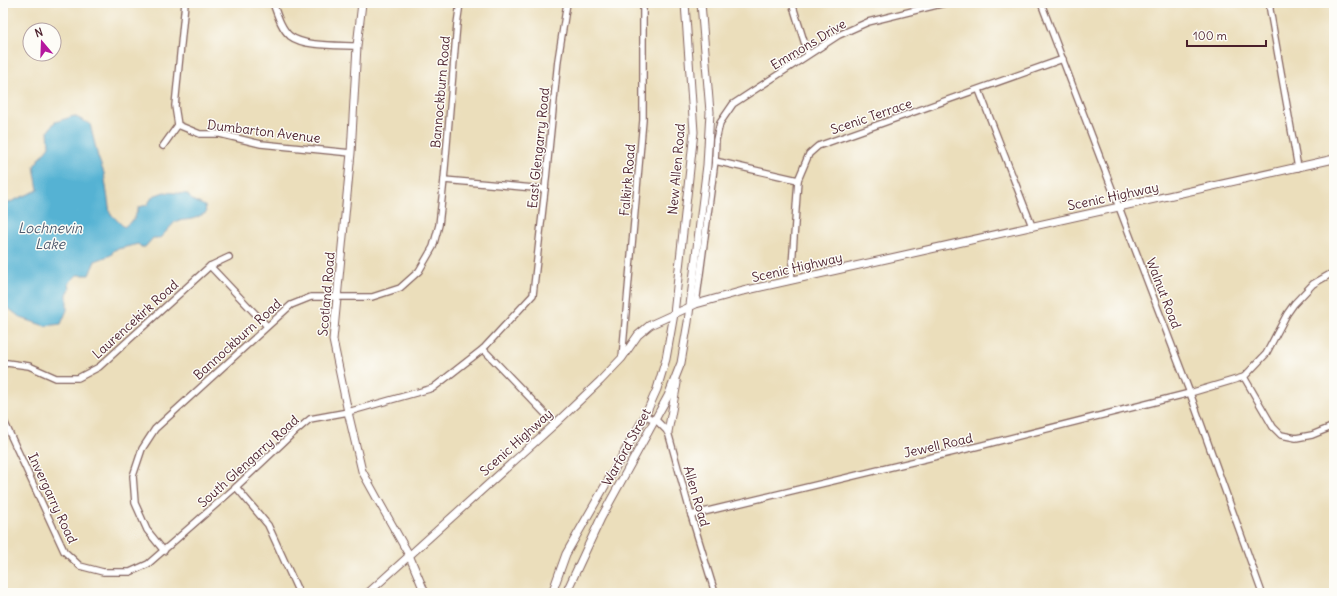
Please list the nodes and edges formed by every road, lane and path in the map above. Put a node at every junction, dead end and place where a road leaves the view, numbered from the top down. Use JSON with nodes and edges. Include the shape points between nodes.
{"nodes":[{"id":1,"x":185,"y":3,"type":"edge"},
{"id":2,"x":273,"y":3,"type":"edge"},
{"id":3,"x":362,"y":3,"type":"edge"},
{"id":4,"x":460,"y":3,"type":"edge"},
{"id":5,"x":567,"y":3,"type":"edge"},
{"id":6,"x":643,"y":3,"type":"edge"},
{"id":7,"x":685,"y":3,"type":"edge"},
{"id":8,"x":701,"y":3,"type":"edge"},
{"id":9,"x":792,"y":3,"type":"edge"},
{"id":10,"x":945,"y":3,"type":"edge"},
{"id":11,"x":1041,"y":3,"type":"edge"},
{"id":12,"x":1270,"y":3,"type":"edge"},
{"id":13,"x":357,"y":46,"type":"junction"},
{"id":14,"x":808,"y":54,"type":"junction"},
{"id":15,"x":1063,"y":59,"type":"junction"},
{"id":16,"x":979,"y":90,"type":"junction"},
{"id":17,"x":178,"y":125,"type":"junction"},
{"id":18,"x":162,"y":146,"type":"dead end"},
{"id":19,"x":351,"y":153,"type":"junction"},
{"id":20,"x":1334,"y":159,"type":"edge"},
{"id":21,"x":715,"y":161,"type":"junction"},
{"id":22,"x":1298,"y":168,"type":"junction"},
{"id":23,"x":444,"y":180,"type":"junction"},
{"id":24,"x":798,"y":180,"type":"junction"},
{"id":25,"x":545,"y":189,"type":"junction"},
{"id":26,"x":1119,"y":206,"type":"junction"},
{"id":27,"x":1032,"y":226,"type":"junction"},
{"id":28,"x":229,"y":257,"type":"dead end"},
{"id":29,"x":210,"y":266,"type":"junction"},
{"id":30,"x":1334,"y":272,"type":"edge"},
{"id":31,"x":792,"y":280,"type":"junction"},
{"id":32,"x":533,"y":295,"type":"joint"},
{"id":33,"x":338,"y":298,"type":"junction"},
{"id":34,"x":696,"y":304,"type":"junction"},
{"id":35,"x":689,"y":307,"type":"junction"},
{"id":36,"x":674,"y":314,"type":"junction"},
{"id":37,"x":267,"y":326,"type":"junction"},
{"id":38,"x":483,"y":349,"type":"junction"},
{"id":39,"x":622,"y":358,"type":"junction"},
{"id":40,"x":3,"y":364,"type":"edge"},
{"id":41,"x":679,"y":371,"type":"junction"},
{"id":42,"x":1244,"y":377,"type":"junction"},
{"id":43,"x":1190,"y":393,"type":"junction"},
{"id":44,"x":348,"y":412,"type":"junction"},
{"id":45,"x":645,"y":416,"type":"junction"},
{"id":46,"x":3,"y":418,"type":"edge"},
{"id":47,"x":656,"y":420,"type":"junction"},
{"id":48,"x":555,"y":424,"type":"junction"},
{"id":49,"x":1334,"y":426,"type":"edge"},
{"id":50,"x":668,"y":432,"type":"junction"},
{"id":51,"x":236,"y":486,"type":"junction"},
{"id":52,"x":690,"y":515,"type":"junction"},
{"id":53,"x":164,"y":551,"type":"junction"},
{"id":54,"x":410,"y":555,"type":"junction"},
{"id":55,"x":300,"y":593,"type":"edge"},
{"id":56,"x":368,"y":593,"type":"edge"},
{"id":57,"x":425,"y":593,"type":"edge"},
{"id":58,"x":552,"y":593,"type":"edge"},
{"id":59,"x":566,"y":593,"type":"edge"},
{"id":60,"x":715,"y":593,"type":"edge"},
{"id":61,"x":1262,"y":593,"type":"edge"}],
"edges":[{"from":1,"to":17,"type":"street","via":[[175,106]]},
{"from":2,"to":13,"type":"street","via":[[282,26],[295,39],[310,43]]},
{"from":3,"to":13,"type":"street","name":"Scotland Road"},
{"from":4,"to":23,"type":"street","name":"Bannockburn Road"},
{"from":5,"to":25,"type":"street","name":"East Glengarry Road","via":[[558,60]]},
{"from":6,"to":39,"type":"street","name":"Falkirk Road","via":[[643,120]]},
{"from":7,"to":36,"type":"street","name":"New Allen Road","via":[[694,132]]},
{"from":8,"to":35,"type":"street","via":[[710,112],[707,165]]},
{"from":9,"to":14,"type":"street"},
{"from":10,"to":14,"type":"street","name":"Emmons Drive","via":[[868,22],[839,35]]},
{"from":11,"to":15,"type":"street","name":"Walnut Road"},
{"from":12,"to":22,"type":"street"},
{"from":13,"to":19,"type":"street","name":"Scotland Road"},
{"from":14,"to":21,"type":"street","name":"Emmons Drive","via":[[733,104],[720,123]]},
{"from":15,"to":16,"type":"street","name":"Scenic Terrace"},
{"from":15,"to":26,"type":"street","name":"Walnut Road"},
{"from":16,"to":24,"type":"street","name":"Scenic Terrace","via":[[818,146],[810,154]]},
{"from":16,"to":27,"type":"street"},
{"from":17,"to":18,"type":"street"},
{"from":17,"to":19,"type":"street","name":"Dumbarton Avenue","via":[[200,134],[220,134],[261,144]]},
{"from":19,"to":33,"type":"street","name":"Scotland Road"},
{"from":20,"to":22,"type":"street","name":"Scenic Highway"},
{"from":21,"to":24,"type":"street"},
{"from":21,"to":34,"type":"street"},
{"from":22,"to":26,"type":"street","name":"Scenic Highway"},
{"from":23,"to":25,"type":"street"},
{"from":23,"to":33,"type":"street","name":"Bannockburn Road","via":[[433,247],[419,272],[400,288],[372,297]]},
{"from":24,"to":31,"type":"street","name":"Scenic Terrace"},
{"from":25,"to":32,"type":"street","name":"East Glengarry Road"},
{"from":26,"to":27,"type":"street","name":"Scenic Highway"},
{"from":26,"to":43,"type":"street","name":"Walnut Road"},
{"from":27,"to":31,"type":"street","name":"Scenic Highway"},
{"from":28,"to":29,"type":"street","name":"Laurencekirk Road"},
{"from":29,"to":37,"type":"street"},
{"from":29,"to":40,"type":"street","name":"Laurencekirk Road","via":[[99,367],[78,378],[56,378],[29,366]]},
{"from":30,"to":42,"type":"street","via":[[1313,284],[1294,304],[1266,354]]},
{"from":31,"to":34,"type":"street","name":"Scenic Highway"},
{"from":32,"to":38,"type":"street","name":"South Glengarry Road"},
{"from":33,"to":37,"type":"street","name":"Bannockburn Road","via":[[311,297],[291,305]]},
{"from":33,"to":44,"type":"street","name":"Scotland Road","via":[[333,340]]},
{"from":34,"to":35,"type":"street","name":"Scenic Highway"},
{"from":35,"to":36,"type":"street","name":"Scenic Highway"},
{"from":35,"to":41,"type":"street","name":"Warford Street"},
{"from":36,"to":39,"type":"street","name":"Scenic Highway","via":[[650,325],[638,335]]},
{"from":36,"to":45,"type":"street","name":"Warford Street","via":[[662,374]]},
{"from":37,"to":53,"type":"street","name":"Bannockburn Road","via":[[155,428],[142,449],[133,476],[134,503],[147,530]]},
{"from":38,"to":44,"type":"street","name":"South Glengarry Road","via":[[433,388]]},
{"from":38,"to":48,"type":"street"},
{"from":39,"to":48,"type":"street","name":"Scenic Highway"},
{"from":41,"to":47,"type":"street","name":"Warford Street"},
{"from":41,"to":50,"type":"street"},
{"from":42,"to":43,"type":"street","name":"Jewell Road"},
{"from":42,"to":49,"type":"street","via":[[1273,427],[1281,435],[1296,438]]},
{"from":43,"to":52,"type":"street","name":"Jewell Road"},
{"from":43,"to":61,"type":"street","name":"Walnut Road"},
{"from":44,"to":51,"type":"street","name":"South Glengarry Road","via":[[310,419]]},
{"from":44,"to":54,"type":"street","name":"Scotland Road","via":[[362,471]]},
{"from":45,"to":47,"type":"street"},
{"from":45,"to":58,"type":"street","name":"Warford Street","via":[[566,554]]},
{"from":46,"to":53,"type":"street","name":"Invergarry Road","via":[[64,551],[80,566],[103,572],[130,572],[148,564]]},
{"from":47,"to":50,"type":"street"},
{"from":47,"to":59,"type":"street","name":"Warford Street","via":[[601,518]]},
{"from":48,"to":54,"type":"street","name":"Scenic Highway"},
{"from":50,"to":52,"type":"street","name":"Allen Road"},
{"from":51,"to":53,"type":"street","name":"South Glengarry Road"},
{"from":51,"to":55,"type":"street","via":[[268,525]]},
{"from":52,"to":60,"type":"street","name":"Allen Road"},
{"from":54,"to":56,"type":"street","name":"Scenic Highway"},
{"from":54,"to":57,"type":"street","name":"Scotland Road"}]}
